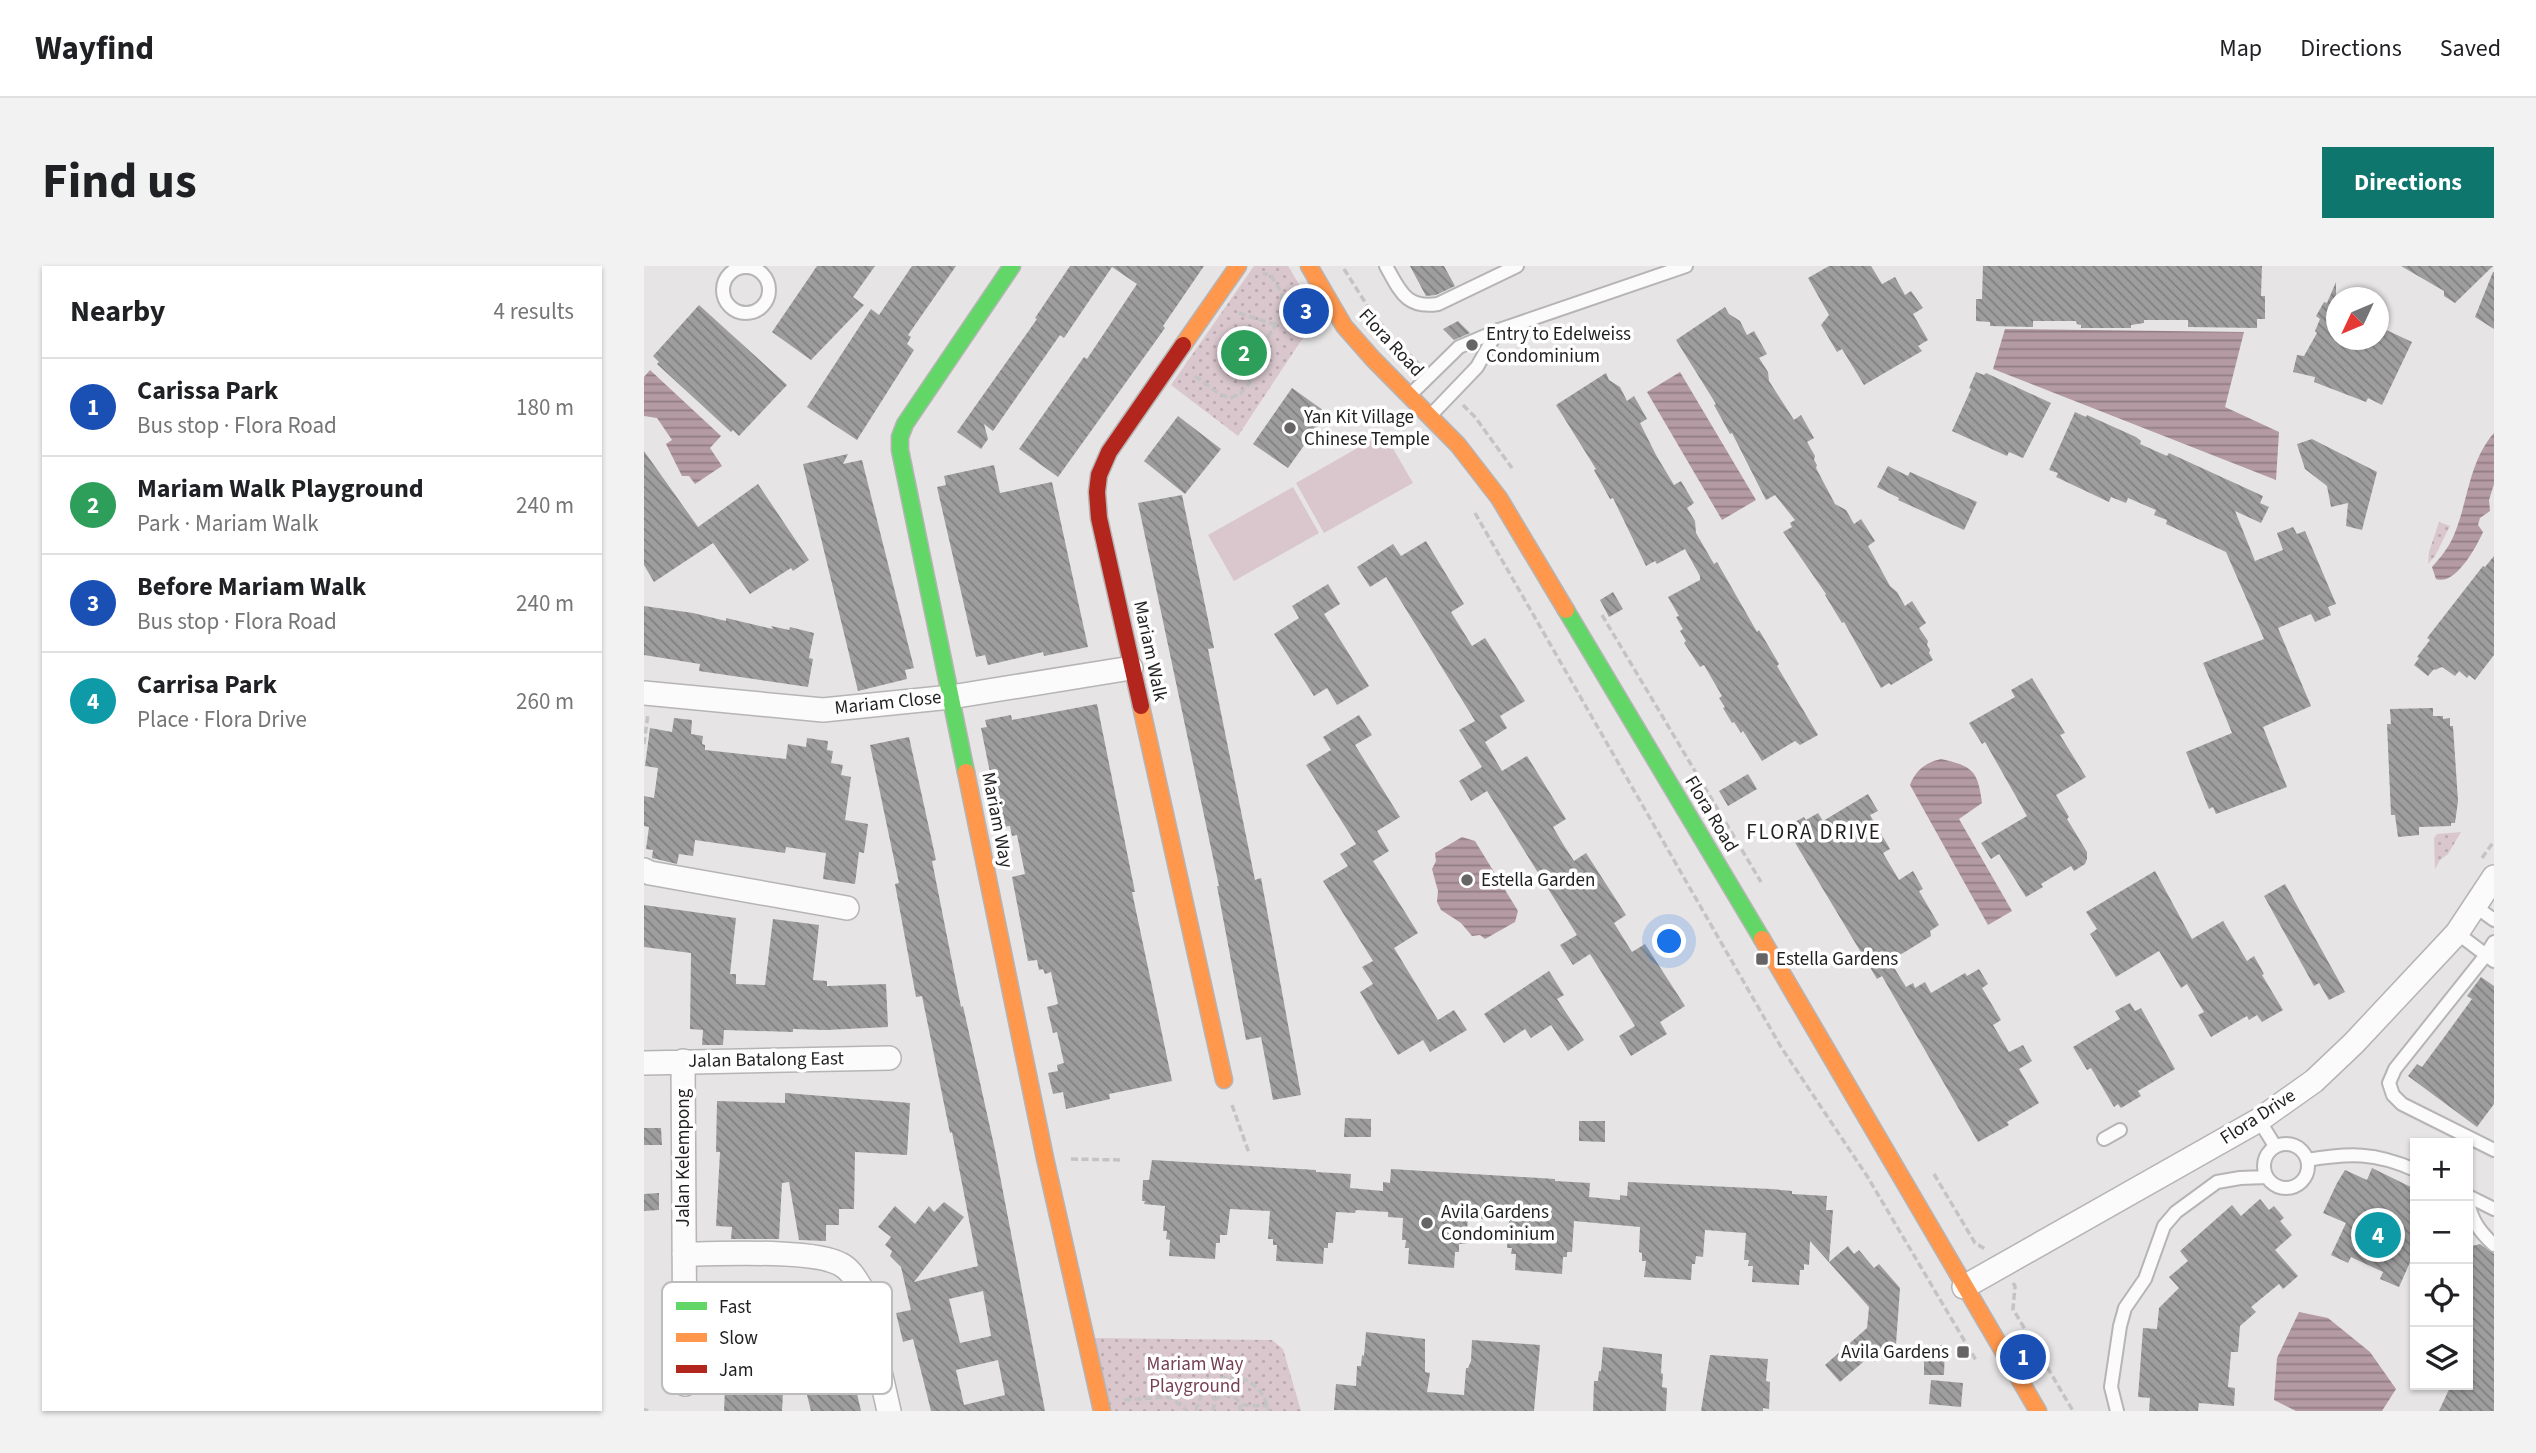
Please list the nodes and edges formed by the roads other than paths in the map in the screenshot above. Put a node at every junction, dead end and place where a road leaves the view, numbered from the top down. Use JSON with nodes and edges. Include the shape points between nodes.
{"nodes":[{"id":1,"x":1012,"y":266,"type":"edge"},
{"id":2,"x":1238,"y":266,"type":"edge"},
{"id":3,"x":1309,"y":266,"type":"edge"},
{"id":4,"x":1387,"y":266,"type":"edge"},
{"id":5,"x":1517,"y":266,"type":"edge"},
{"id":6,"x":1686,"y":266,"type":"edge"},
{"id":7,"x":1499,"y":330,"type":"junction"},
{"id":8,"x":1410,"y":395,"type":"junction"},
{"id":9,"x":1430,"y":416,"type":"junction"},
{"id":10,"x":1131,"y":668,"type":"junction"},
{"id":11,"x":951,"y":697,"type":"junction"},
{"id":12,"x":647,"y":700,"type":"edge"},
{"id":13,"x":644,"y":870,"type":"edge"},
{"id":14,"x":2486,"y":871,"type":"edge"},
{"id":15,"x":847,"y":908,"type":"dead end"},
{"id":16,"x":2485,"y":914,"type":"edge"},
{"id":17,"x":2457,"y":933,"type":"junction"},
{"id":18,"x":2494,"y":942,"type":"edge"},
{"id":19,"x":2490,"y":958,"type":"edge"},
{"id":20,"x":889,"y":1058,"type":"dead end"},
{"id":21,"x":683,"y":1061,"type":"junction"},
{"id":22,"x":644,"y":1063,"type":"edge"},
{"id":23,"x":1224,"y":1080,"type":"road end"},
{"id":24,"x":2259,"y":1120,"type":"junction"},
{"id":25,"x":2120,"y":1130,"type":"dead end"},
{"id":26,"x":2104,"y":1139,"type":"dead end"},
{"id":27,"x":2275,"y":1146,"type":"junction"},
{"id":28,"x":2494,"y":1150,"type":"edge"},
{"id":29,"x":2307,"y":1160,"type":"junction"},
{"id":30,"x":2410,"y":1168,"type":"edge"},
{"id":31,"x":2266,"y":1177,"type":"junction"},
{"id":32,"x":2468,"y":1201,"type":"edge"},
{"id":33,"x":2473,"y":1201,"type":"edge"},
{"id":34,"x":2494,"y":1209,"type":"edge"},
{"id":35,"x":2494,"y":1245,"type":"edge"},
{"id":36,"x":684,"y":1254,"type":"junction"},
{"id":37,"x":684,"y":1282,"type":"edge"},
{"id":38,"x":857,"y":1282,"type":"edge"},
{"id":39,"x":1964,"y":1287,"type":"junction"},
{"id":40,"x":1102,"y":1411,"type":"edge"},
{"id":41,"x":2038,"y":1411,"type":"edge"},
{"id":42,"x":2118,"y":1411,"type":"edge"}],
"edges":[{"from":1,"to":11,"type":"street","name":"Mariam Way","via":[[900,437]]},
{"from":2,"to":10,"type":"street","name":"Mariam Walk","via":[[1109,452],[1099,475],[1099,518]]},
{"from":3,"to":8,"type":"street","name":"Flora Road","via":[[1344,326]]},
{"from":4,"to":5,"type":"lane","via":[[1404,296],[1424,306]]},
{"from":6,"to":7,"type":"lane"},
{"from":7,"to":8,"type":"lane","via":[[1459,347]]},
{"from":7,"to":9,"type":"lane","via":[[1477,367]]},
{"from":8,"to":9,"type":"street","name":"Flora Road"},
{"from":9,"to":39,"type":"street","name":"Flora Road","via":[[1499,498],[1852,1090]]},
{"from":10,"to":11,"type":"street","name":"Mariam Close"},
{"from":10,"to":23,"type":"street","name":"Mariam Walk"},
{"from":11,"to":12,"type":"street","name":"Mariam Close","via":[[823,710]]},
{"from":11,"to":40,"type":"street","name":"Mariam Way"},
{"from":13,"to":15,"type":"street"},
{"from":14,"to":16,"type":"street","name":"Flora Drive"},
{"from":16,"to":17,"type":"street","name":"Flora Drive"},
{"from":17,"to":19,"type":"lane"},
{"from":17,"to":24,"type":"street","name":"Flora Drive","via":[[2314,1081]]},
{"from":18,"to":19,"type":"lane"},
{"from":19,"to":28,"type":"lane","via":[[2395,1069],[2389,1083],[2402,1104]]},
{"from":20,"to":21,"type":"street","name":"Jalan Batalong East"},
{"from":21,"to":22,"type":"street","name":"Jalan Batalong East"},
{"from":21,"to":36,"type":"street","name":"Jalan Kelempong"},
{"from":24,"to":27,"type":"lane"},
{"from":24,"to":39,"type":"street","name":"Flora Drive"},
{"from":25,"to":26,"type":"lane"},
{"from":27,"to":29,"type":"lane","via":[[2294,1146]]},
{"from":27,"to":31,"type":"lane","via":[[2264,1159]]},
{"from":29,"to":30,"type":"lane","via":[[2345,1154],[2375,1157]]},
{"from":29,"to":31,"type":"lane","via":[[2304,1178],[2290,1188]]},
{"from":31,"to":42,"type":"lane","via":[[2217,1182],[2164,1226],[2145,1279],[2125,1308],[2120,1325],[2111,1387]]},
{"from":32,"to":35,"type":"lane","via":[[2470,1215]]},
{"from":33,"to":34,"type":"lane"},
{"from":36,"to":37,"type":"street","name":"Jalan Kelempong"},
{"from":36,"to":38,"type":"street","name":"Jalan Kelempong","via":[[813,1257],[838,1262]]},
{"from":39,"to":41,"type":"street","name":"Flora Road"}]}
